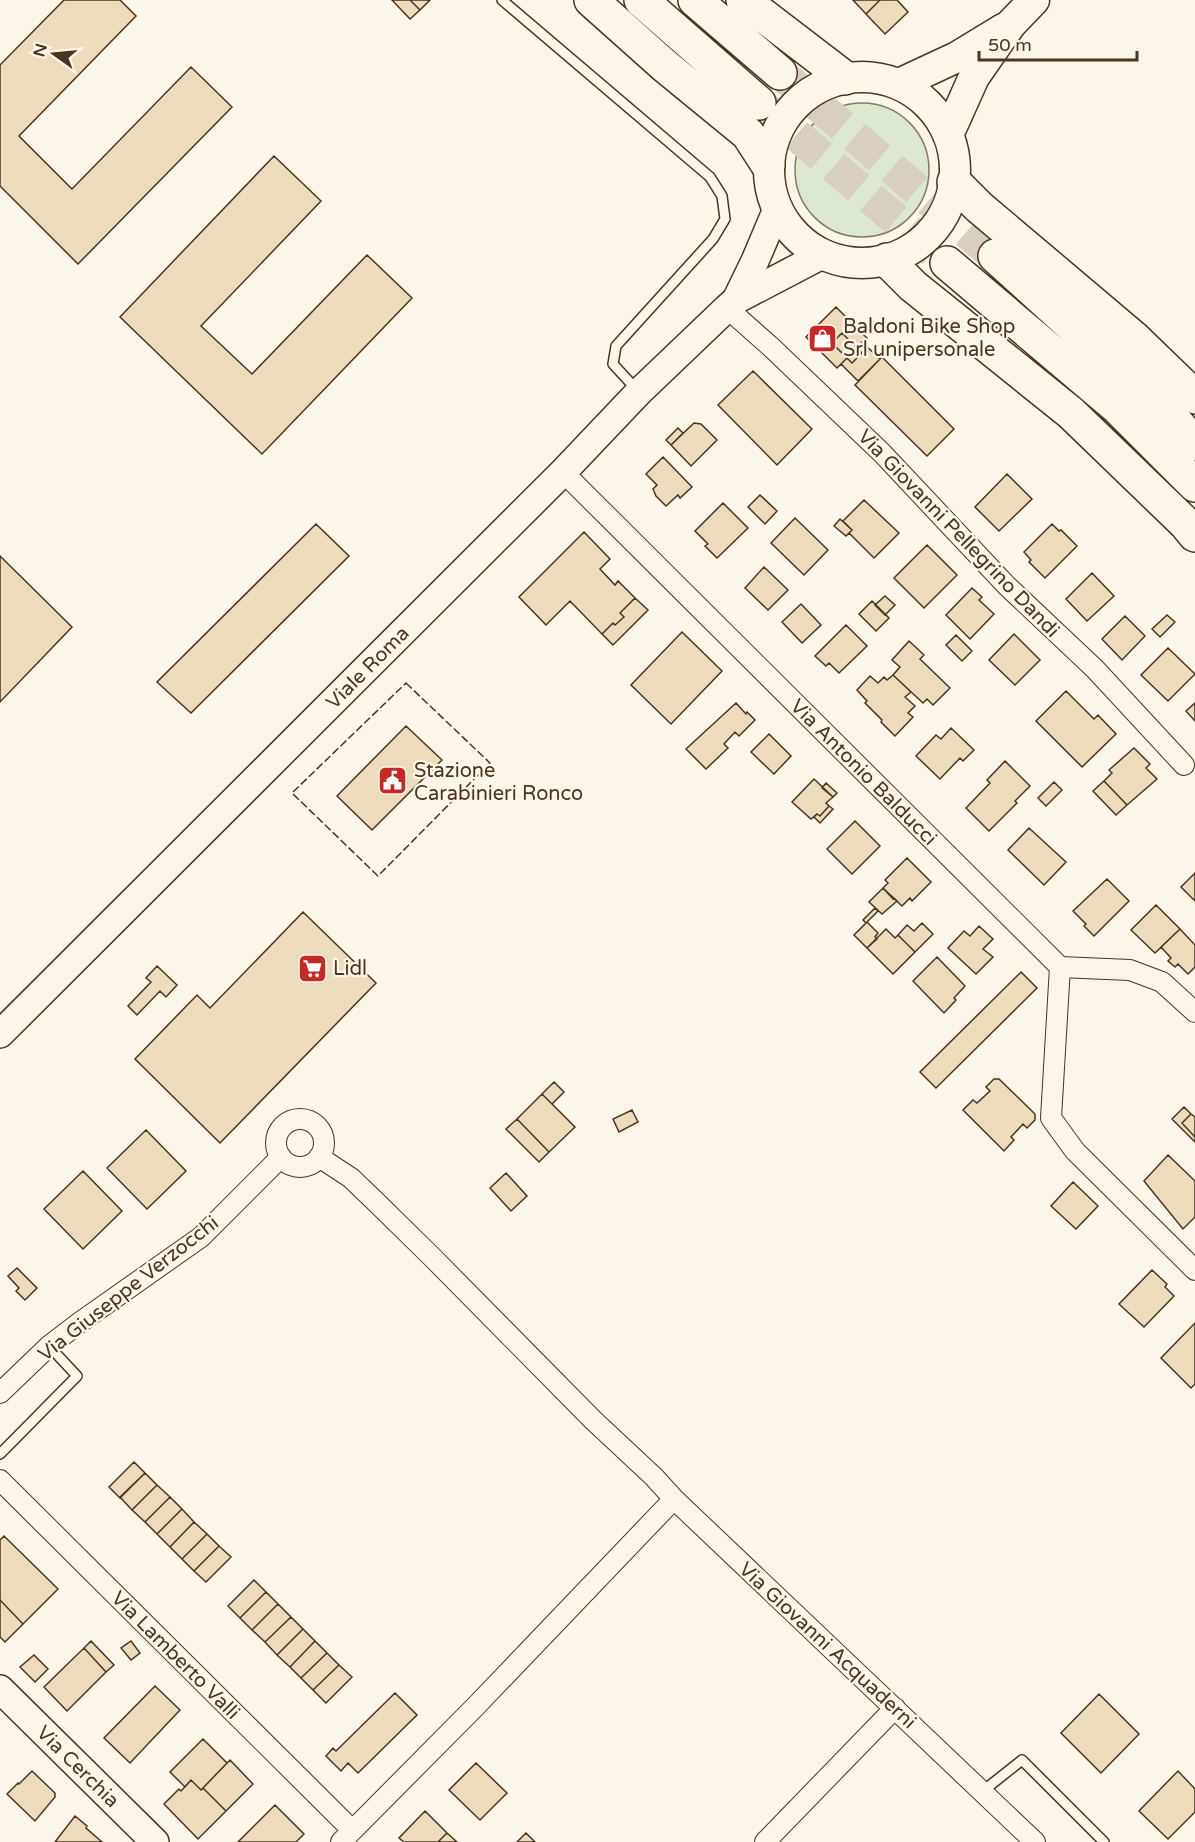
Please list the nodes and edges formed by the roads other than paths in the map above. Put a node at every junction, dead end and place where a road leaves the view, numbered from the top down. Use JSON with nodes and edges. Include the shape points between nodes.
{"nodes":[{"id":1,"x":501,"y":0,"type":"edge"},
{"id":2,"x":591,"y":0,"type":"edge"},
{"id":3,"x":641,"y":0,"type":"edge"},
{"id":4,"x":695,"y":0,"type":"edge"},
{"id":5,"x":743,"y":0,"type":"edge"},
{"id":6,"x":1034,"y":0,"type":"edge"},
{"id":7,"x":1011,"y":24,"type":"junction"},
{"id":8,"x":780,"y":73,"type":"tunnel mouth"},
{"id":9,"x":845,"y":78,"type":"junction"},
{"id":10,"x":899,"y":84,"type":"junction"},
{"id":11,"x":759,"y":103,"type":"tunnel mouth"},
{"id":12,"x":948,"y":135,"type":"junction"},
{"id":13,"x":768,"y":165,"type":"junction"},
{"id":14,"x":954,"y":182,"type":"junction"},
{"id":15,"x":777,"y":209,"type":"junction"},
{"id":16,"x":822,"y":255,"type":"junction"},
{"id":17,"x":995,"y":256,"type":"tunnel mouth"},
{"id":18,"x":886,"y":260,"type":"junction"},
{"id":19,"x":947,"y":263,"type":"tunnel mouth"},
{"id":20,"x":731,"y":304,"type":"junction"},
{"id":21,"x":639,"y":392,"type":"junction"},
{"id":22,"x":1195,"y":397,"type":"edge"},
{"id":23,"x":1195,"y":444,"type":"edge"},
{"id":24,"x":563,"y":472,"type":"junction"},
{"id":25,"x":1195,"y":485,"type":"edge"},
{"id":26,"x":1195,"y":535,"type":"edge"},
{"id":27,"x":1184,"y":765,"type":"dead end"},
{"id":28,"x":1060,"y":967,"type":"junction"},
{"id":29,"x":1195,"y":1012,"type":"edge"},
{"id":30,"x":0,"y":1035,"type":"edge"},
{"id":31,"x":280,"y":1157,"type":"junction"},
{"id":32,"x":319,"y":1157,"type":"junction"},
{"id":33,"x":1195,"y":1270,"type":"edge"},
{"id":34,"x":49,"y":1346,"type":"junction"},
{"id":35,"x":0,"y":1393,"type":"edge"},
{"id":36,"x":0,"y":1454,"type":"edge"},
{"id":37,"x":0,"y":1480,"type":"edge"},
{"id":38,"x":674,"y":1499,"type":"junction"},
{"id":39,"x":0,"y":1689,"type":"edge"},
{"id":40,"x":896,"y":1708,"type":"junction"},
{"id":41,"x":983,"y":1791,"type":"junction"},
{"id":42,"x":346,"y":1836,"type":"edge"},
{"id":43,"x":146,"y":1839,"type":"edge"},
{"id":44,"x":765,"y":1842,"type":"edge"},
{"id":45,"x":1035,"y":1842,"type":"edge"},
{"id":46,"x":1104,"y":1842,"type":"edge"}],
"edges":[{"from":1,"to":21,"type":"lane","via":[[710,177],[722,196],[725,219],[713,239],[616,346],[613,364]]},
{"from":2,"to":13,"type":"highway","via":[[748,134]]},
{"from":3,"to":11,"type":"highway"},
{"from":4,"to":8,"type":"highway"},
{"from":5,"to":9,"type":"highway"},
{"from":6,"to":7,"type":"main road"},
{"from":7,"to":10,"type":"main road","via":[[957,57]]},
{"from":7,"to":12,"type":"main road","via":[[974,77]]},
{"from":9,"to":10,"type":"main road","via":[[872,77]]},
{"from":9,"to":13,"type":"main road","via":[[816,89],[792,109],[776,135]]},
{"from":10,"to":12,"type":"main road","via":[[920,96]]},
{"from":12,"to":14,"type":"main road","via":[[954,158]]},
{"from":13,"to":15,"type":"main road"},
{"from":14,"to":18,"type":"main road","via":[[947,209],[932,232],[912,249]]},
{"from":14,"to":22,"type":"highway","via":[[1134,338]]},
{"from":15,"to":16,"type":"main road","via":[[788,228]]},
{"from":15,"to":20,"type":"main road","name":"Viale Roma"},
{"from":16,"to":18,"type":"main road","via":[[865,264]]},
{"from":16,"to":20,"type":"main road","name":"Viale Roma"},
{"from":17,"to":23,"type":"highway","via":[[1165,410]]},
{"from":18,"to":26,"type":"highway","via":[[1071,413]]},
{"from":19,"to":25,"type":"highway","via":[[1118,408]]},
{"from":20,"to":21,"type":"main road","name":"Viale Roma"},
{"from":20,"to":27,"type":"street","name":"Via Giovanni Pellegrino Dandi","via":[[882,453],[1007,586],[1095,669]]},
{"from":21,"to":24,"type":"main road","name":"Viale Roma"},
{"from":24,"to":28,"type":"street","name":"Via Antonio Balducci"},
{"from":24,"to":30,"type":"main road","name":"Viale Roma"},
{"from":28,"to":29,"type":"street","via":[[1130,970],[1162,982]]},
{"from":28,"to":33,"type":"street","via":[[1051,1118],[1075,1150]]},
{"from":31,"to":32,"type":"street","via":[[300,1167]]},
{"from":31,"to":32,"type":"street","via":[[277,1136],[285,1124],[299,1119],[313,1123],[322,1135],[324,1143]]},
{"from":31,"to":34,"type":"street","name":"Via Giuseppe Verzocchi","via":[[201,1237]]},
{"from":32,"to":38,"type":"street","name":"Via Giovanni Acquaderni","via":[[369,1195]]},
{"from":34,"to":35,"type":"street","name":"Via Giuseppe Verzocchi"},
{"from":34,"to":36,"type":"lane","via":[[77,1376]]},
{"from":37,"to":42,"type":"street","name":"Via Lamberto Valli"},
{"from":38,"to":40,"type":"street","name":"Via Giovanni Acquaderni"},
{"from":38,"to":42,"type":"street"},
{"from":39,"to":43,"type":"main road","name":"Via Cerchia"},
{"from":40,"to":41,"type":"street","name":"Via Giovanni Acquaderni"},
{"from":40,"to":44,"type":"street"},
{"from":41,"to":45,"type":"street","name":"Via Giovanni Acquaderni"},
{"from":41,"to":46,"type":"lane","via":[[1022,1760]]}]}
